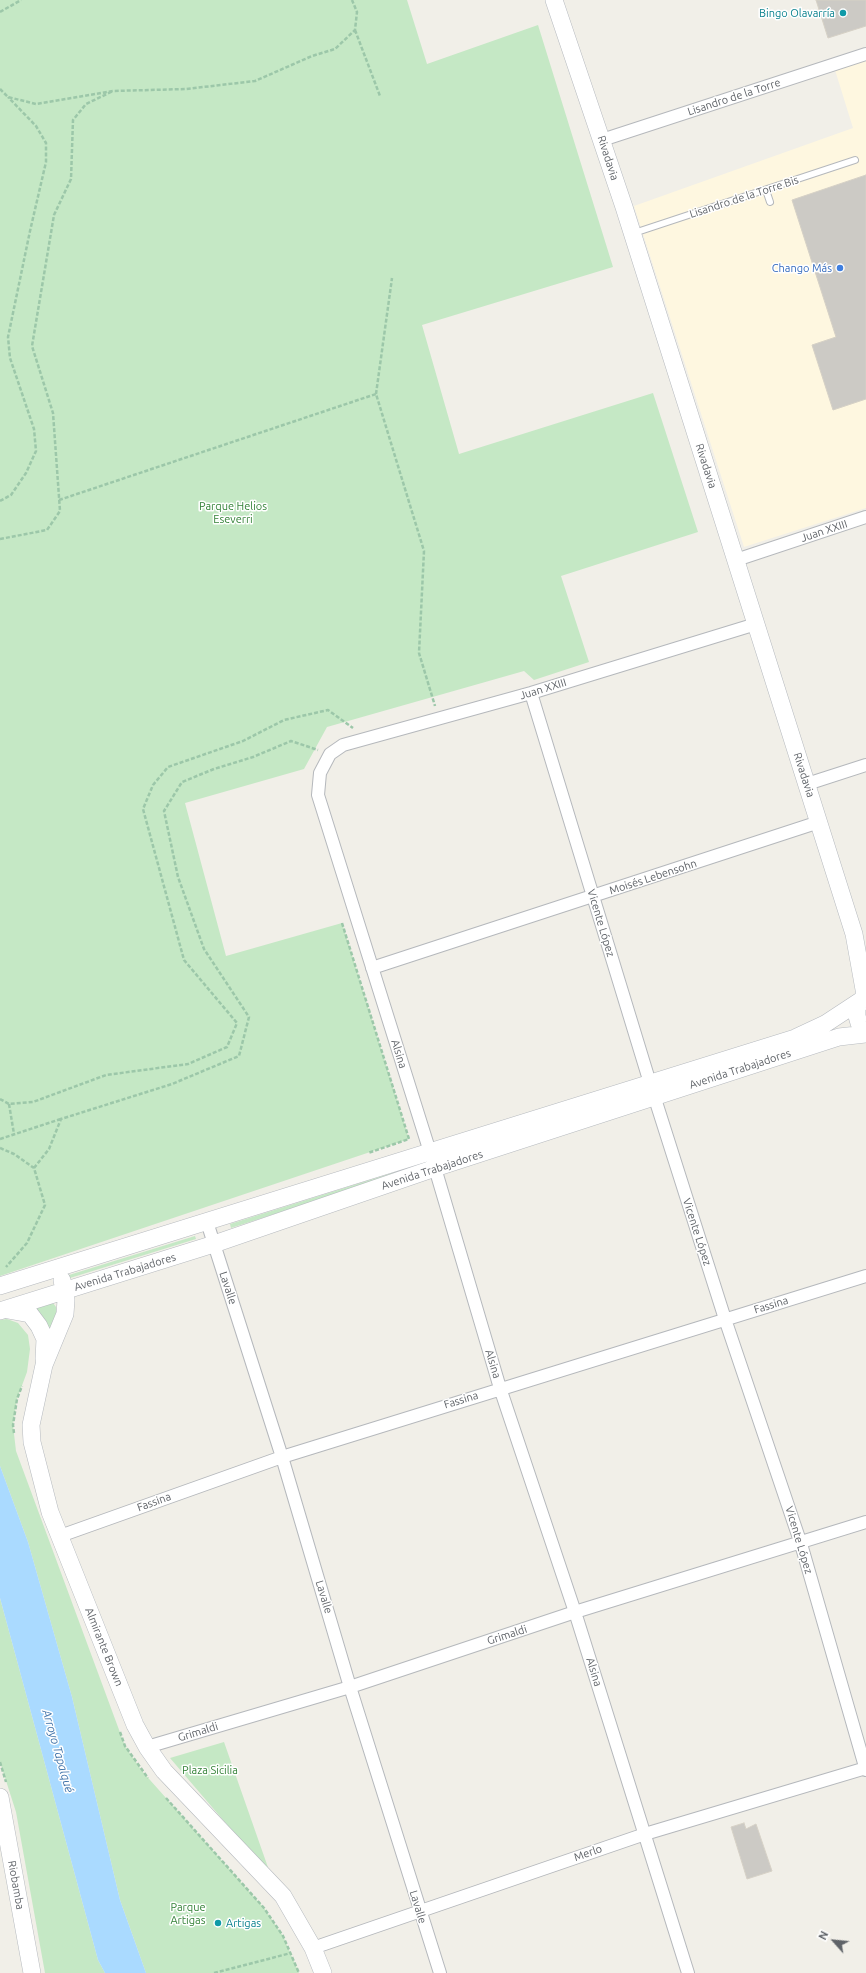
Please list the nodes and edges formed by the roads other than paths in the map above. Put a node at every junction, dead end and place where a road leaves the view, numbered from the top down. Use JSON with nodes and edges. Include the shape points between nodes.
{"nodes":[{"id":1,"x":554,"y":0,"type":"edge"},
{"id":2,"x":866,"y":54,"type":"edge"},
{"id":3,"x":602,"y":140,"type":"junction"},
{"id":4,"x":855,"y":160,"type":"dead end"},
{"id":5,"x":766,"y":190,"type":"junction"},
{"id":6,"x":770,"y":202,"type":"dead end"},
{"id":7,"x":632,"y":234,"type":"junction"},
{"id":8,"x":866,"y":517,"type":"edge"},
{"id":9,"x":736,"y":560,"type":"junction"},
{"id":10,"x":756,"y":624,"type":"junction"},
{"id":11,"x":531,"y":693,"type":"junction"},
{"id":12,"x":330,"y":754,"type":"joint"},
{"id":13,"x":866,"y":765,"type":"edge"},
{"id":14,"x":806,"y":784,"type":"junction"},
{"id":15,"x":819,"y":822,"type":"junction"},
{"id":16,"x":593,"y":896,"type":"junction"},
{"id":17,"x":854,"y":934,"type":"junction"},
{"id":18,"x":866,"y":958,"type":"edge"},
{"id":19,"x":372,"y":968,"type":"junction"},
{"id":20,"x":863,"y":997,"type":"edge"},
{"id":21,"x":866,"y":1031,"type":"edge"},
{"id":22,"x":866,"y":1034,"type":"edge"},
{"id":23,"x":652,"y":1090,"type":"junction"},
{"id":24,"x":429,"y":1151,"type":"junction"},
{"id":25,"x":435,"y":1168,"type":"junction"},
{"id":26,"x":207,"y":1222,"type":"junction"},
{"id":27,"x":214,"y":1244,"type":"junction"},
{"id":28,"x":60,"y":1267,"type":"junction"},
{"id":29,"x":866,"y":1276,"type":"edge"},
{"id":30,"x":0,"y":1286,"type":"edge"},
{"id":31,"x":64,"y":1291,"type":"junction"},
{"id":32,"x":3,"y":1310,"type":"edge"},
{"id":33,"x":725,"y":1319,"type":"junction"},
{"id":34,"x":44,"y":1365,"type":"junction"},
{"id":35,"x":500,"y":1388,"type":"junction"},
{"id":36,"x":282,"y":1456,"type":"junction"},
{"id":37,"x":866,"y":1522,"type":"edge"},
{"id":38,"x":60,"y":1536,"type":"junction"},
{"id":39,"x":801,"y":1544,"type":"junction"},
{"id":40,"x":576,"y":1612,"type":"junction"},
{"id":41,"x":350,"y":1687,"type":"junction"},
{"id":42,"x":147,"y":1747,"type":"junction"},
{"id":43,"x":866,"y":1769,"type":"edge"},
{"id":44,"x":0,"y":1797,"type":"edge"},
{"id":45,"x":645,"y":1834,"type":"junction"},
{"id":46,"x":420,"y":1912,"type":"junction"},
{"id":47,"x":313,"y":1948,"type":"junction"},
{"id":48,"x":32,"y":1973,"type":"edge"},
{"id":49,"x":323,"y":1973,"type":"edge"},
{"id":50,"x":440,"y":1973,"type":"edge"},
{"id":51,"x":688,"y":1973,"type":"edge"}],
"edges":[{"from":1,"to":3,"type":"main road","name":"Rivadavia"},
{"from":2,"to":3,"type":"street","name":"Lisandro de la Torre"},
{"from":3,"to":7,"type":"main road","name":"Rivadavia"},
{"from":4,"to":5,"type":"lane","name":"Lisandro de la Torre Bis"},
{"from":5,"to":6,"type":"lane"},
{"from":5,"to":7,"type":"lane","name":"Lisandro de la Torre Bis"},
{"from":7,"to":9,"type":"main road","name":"Rivadavia"},
{"from":8,"to":9,"type":"street","name":"Juan XXIII"},
{"from":9,"to":10,"type":"main road","name":"Rivadavia"},
{"from":10,"to":11,"type":"street","name":"Juan XXIII"},
{"from":10,"to":14,"type":"main road","name":"Rivadavia"},
{"from":11,"to":12,"type":"street","name":"Juan XXIII","via":[[366,738],[343,745]]},
{"from":11,"to":16,"type":"street","name":"Vicente López"},
{"from":12,"to":19,"type":"street","name":"Alsina","via":[[320,773],[318,795]]},
{"from":13,"to":14,"type":"street"},
{"from":14,"to":15,"type":"main road","name":"Rivadavia"},
{"from":15,"to":16,"type":"street","name":"Moisés Lebensohn"},
{"from":15,"to":17,"type":"main road","name":"Rivadavia"},
{"from":16,"to":19,"type":"street","name":"Moisés Lebensohn"},
{"from":16,"to":23,"type":"street","name":"Vicente López"},
{"from":17,"to":18,"type":"main road","name":"Rivadavia"},
{"from":17,"to":20,"type":"main road","name":"Rivadavia"},
{"from":19,"to":24,"type":"street","name":"Alsina"},
{"from":20,"to":21,"type":"main road","name":"Rivadavia","via":[[857,1016]]},
{"from":20,"to":23,"type":"main road","name":"Avenida Trabajadores","via":[[825,1024],[795,1038]]},
{"from":22,"to":23,"type":"main road","name":"Avenida Trabajadores","via":[[839,1037]]},
{"from":23,"to":24,"type":"main road","name":"Avenida Trabajadores"},
{"from":23,"to":25,"type":"main road","name":"Avenida Trabajadores"},
{"from":23,"to":33,"type":"street","name":"Vicente López"},
{"from":24,"to":25,"type":"street","name":"Alsina"},
{"from":24,"to":26,"type":"main road","name":"Avenida Trabajadores"},
{"from":25,"to":27,"type":"main road","name":"Avenida Trabajadores"},
{"from":25,"to":35,"type":"street","name":"Alsina"},
{"from":26,"to":27,"type":"street","name":"Lavalle"},
{"from":26,"to":28,"type":"main road","name":"Avenida Trabajadores"},
{"from":27,"to":31,"type":"main road","name":"Avenida Trabajadores"},
{"from":27,"to":36,"type":"street","name":"Lavalle"},
{"from":28,"to":30,"type":"main road","name":"Avenida Trabajadores"},
{"from":28,"to":31,"type":"main road","name":"Almirante Brown"},
{"from":29,"to":33,"type":"street","name":"Fassina"},
{"from":31,"to":32,"type":"main road","name":"Avenida Trabajadores"},
{"from":31,"to":34,"type":"main road","name":"Almirante Brown","via":[[65,1314]]},
{"from":32,"to":34,"type":"main road","via":[[30,1314],[39,1326],[45,1339]]},
{"from":33,"to":35,"type":"street","name":"Fassina"},
{"from":33,"to":39,"type":"street","name":"Vicente López"},
{"from":34,"to":38,"type":"main road","name":"Almirante Brown","via":[[31,1425],[32,1442],[50,1512]]},
{"from":35,"to":36,"type":"street","name":"Fassina"},
{"from":35,"to":40,"type":"street","name":"Alsina"},
{"from":36,"to":38,"type":"street","name":"Fassina"},
{"from":36,"to":41,"type":"street","name":"Lavalle"},
{"from":37,"to":39,"type":"street","name":"Grimaldi"},
{"from":38,"to":42,"type":"main road","name":"Almirante Brown"},
{"from":39,"to":40,"type":"street","name":"Grimaldi"},
{"from":39,"to":43,"type":"street","name":"Vicente López"},
{"from":40,"to":41,"type":"street","name":"Grimaldi"},
{"from":40,"to":45,"type":"street","name":"Alsina"},
{"from":41,"to":42,"type":"street","name":"Grimaldi"},
{"from":41,"to":46,"type":"street","name":"Lavalle"},
{"from":42,"to":47,"type":"main road","name":"Almirante Brown","via":[[164,1771],[283,1896]]},
{"from":43,"to":45,"type":"street","name":"Merlo"},
{"from":44,"to":48,"type":"main road","name":"Riobamba"},
{"from":45,"to":46,"type":"street","name":"Merlo"},
{"from":45,"to":51,"type":"street","name":"Alsina"},
{"from":46,"to":47,"type":"street","name":"Merlo"},
{"from":46,"to":50,"type":"street","name":"Lavalle"},
{"from":47,"to":49,"type":"main road","name":"Almirante Brown"}]}
